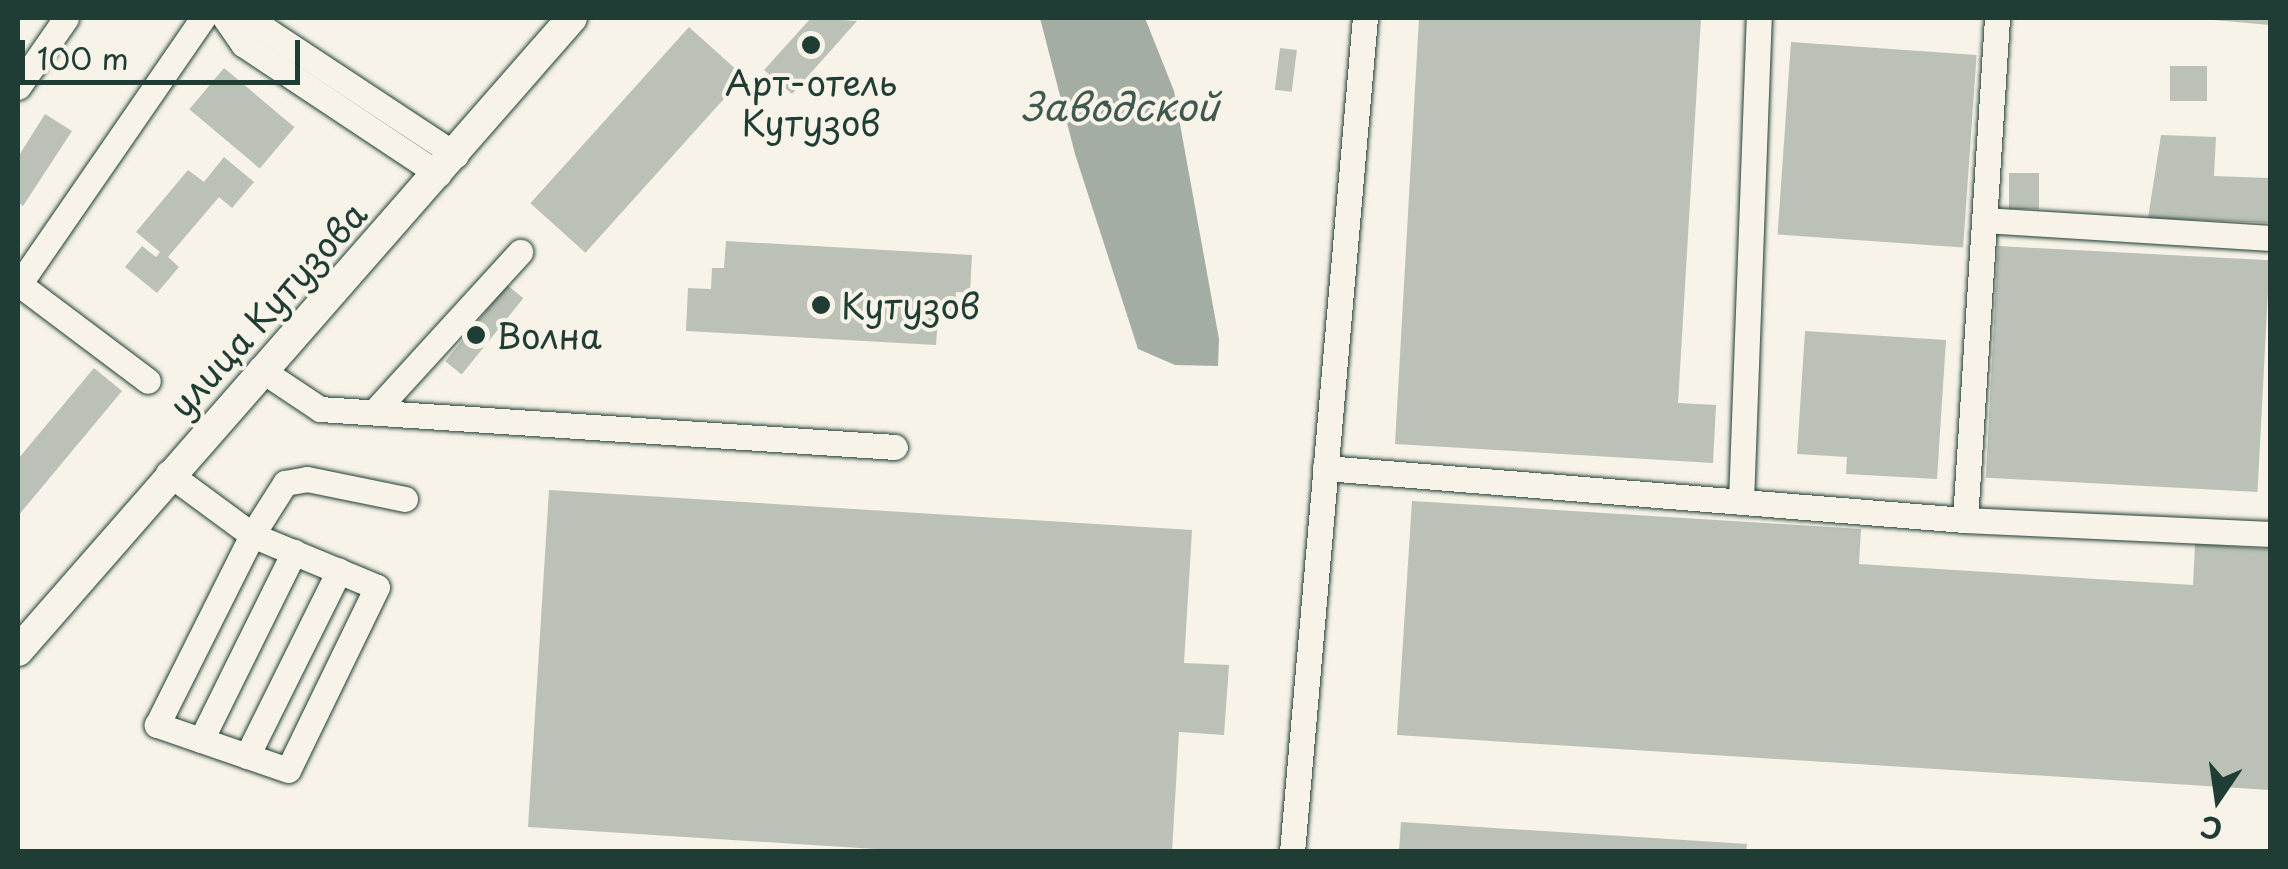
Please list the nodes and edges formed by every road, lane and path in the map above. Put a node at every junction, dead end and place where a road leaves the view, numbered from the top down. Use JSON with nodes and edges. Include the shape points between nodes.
{"nodes":[{"id":1,"x":66,"y":18,"type":"edge"},
{"id":2,"x":203,"y":18,"type":"edge"},
{"id":3,"x":225,"y":18,"type":"edge"},
{"id":4,"x":248,"y":18,"type":"edge"},
{"id":5,"x":572,"y":18,"type":"edge"},
{"id":6,"x":1365,"y":18,"type":"edge"},
{"id":7,"x":1759,"y":18,"type":"edge"},
{"id":8,"x":1997,"y":18,"type":"edge"},
{"id":9,"x":18,"y":87,"type":"edge"},
{"id":10,"x":448,"y":165,"type":"junction"},
{"id":11,"x":1984,"y":220,"type":"junction"},
{"id":12,"x":2270,"y":238,"type":"edge"},
{"id":13,"x":520,"y":252,"type":"dead end"},
{"id":14,"x":18,"y":285,"type":"edge"},
{"id":15,"x":260,"y":369,"type":"junction"},
{"id":16,"x":148,"y":382,"type":"dead end"},
{"id":17,"x":374,"y":412,"type":"junction"},
{"id":18,"x":895,"y":446,"type":"dead end"},
{"id":19,"x":1325,"y":468,"type":"junction"},
{"id":20,"x":168,"y":473,"type":"junction"},
{"id":21,"x":406,"y":499,"type":"dead end"},
{"id":22,"x":1741,"y":502,"type":"junction"},
{"id":23,"x":1965,"y":520,"type":"junction"},
{"id":24,"x":2270,"y":534,"type":"edge"},
{"id":25,"x":252,"y":535,"type":"junction"},
{"id":26,"x":294,"y":552,"type":"junction"},
{"id":27,"x":339,"y":571,"type":"junction"},
{"id":28,"x":18,"y":651,"type":"edge"},
{"id":29,"x":201,"y":740,"type":"junction"},
{"id":30,"x":248,"y":756,"type":"junction"},
{"id":31,"x":1292,"y":852,"type":"edge"}],
"edges":[{"from":1,"to":9,"type":"street"},
{"from":2,"to":14,"type":"street"},
{"from":3,"to":10,"type":"street","via":[[243,44]]},
{"from":4,"to":10,"type":"street"},
{"from":5,"to":10,"type":"main road","name":"улица Кутузова"},
{"from":6,"to":19,"type":"street"},
{"from":7,"to":22,"type":"street"},
{"from":8,"to":11,"type":"street"},
{"from":10,"to":15,"type":"main road","name":"улица Кутузова"},
{"from":11,"to":12,"type":"street"},
{"from":11,"to":23,"type":"street"},
{"from":13,"to":17,"type":"street"},
{"from":14,"to":16,"type":"street"},
{"from":15,"to":17,"type":"street","via":[[320,409]]},
{"from":15,"to":20,"type":"main road","name":"улица Кутузова"},
{"from":17,"to":18,"type":"street"},
{"from":19,"to":22,"type":"street"},
{"from":19,"to":31,"type":"street"},
{"from":20,"to":25,"type":"street"},
{"from":20,"to":28,"type":"main road","name":"улица Кутузова"},
{"from":21,"to":25,"type":"street","via":[[294,479]]},
{"from":22,"to":23,"type":"street"},
{"from":23,"to":24,"type":"street"},
{"from":25,"to":26,"type":"street"},
{"from":25,"to":29,"type":"street","via":[[157,725]]},
{"from":26,"to":27,"type":"street"},
{"from":26,"to":29,"type":"street"},
{"from":27,"to":30,"type":"street"},
{"from":27,"to":30,"type":"street","via":[[377,587],[288,770]]},
{"from":29,"to":30,"type":"street"}]}
